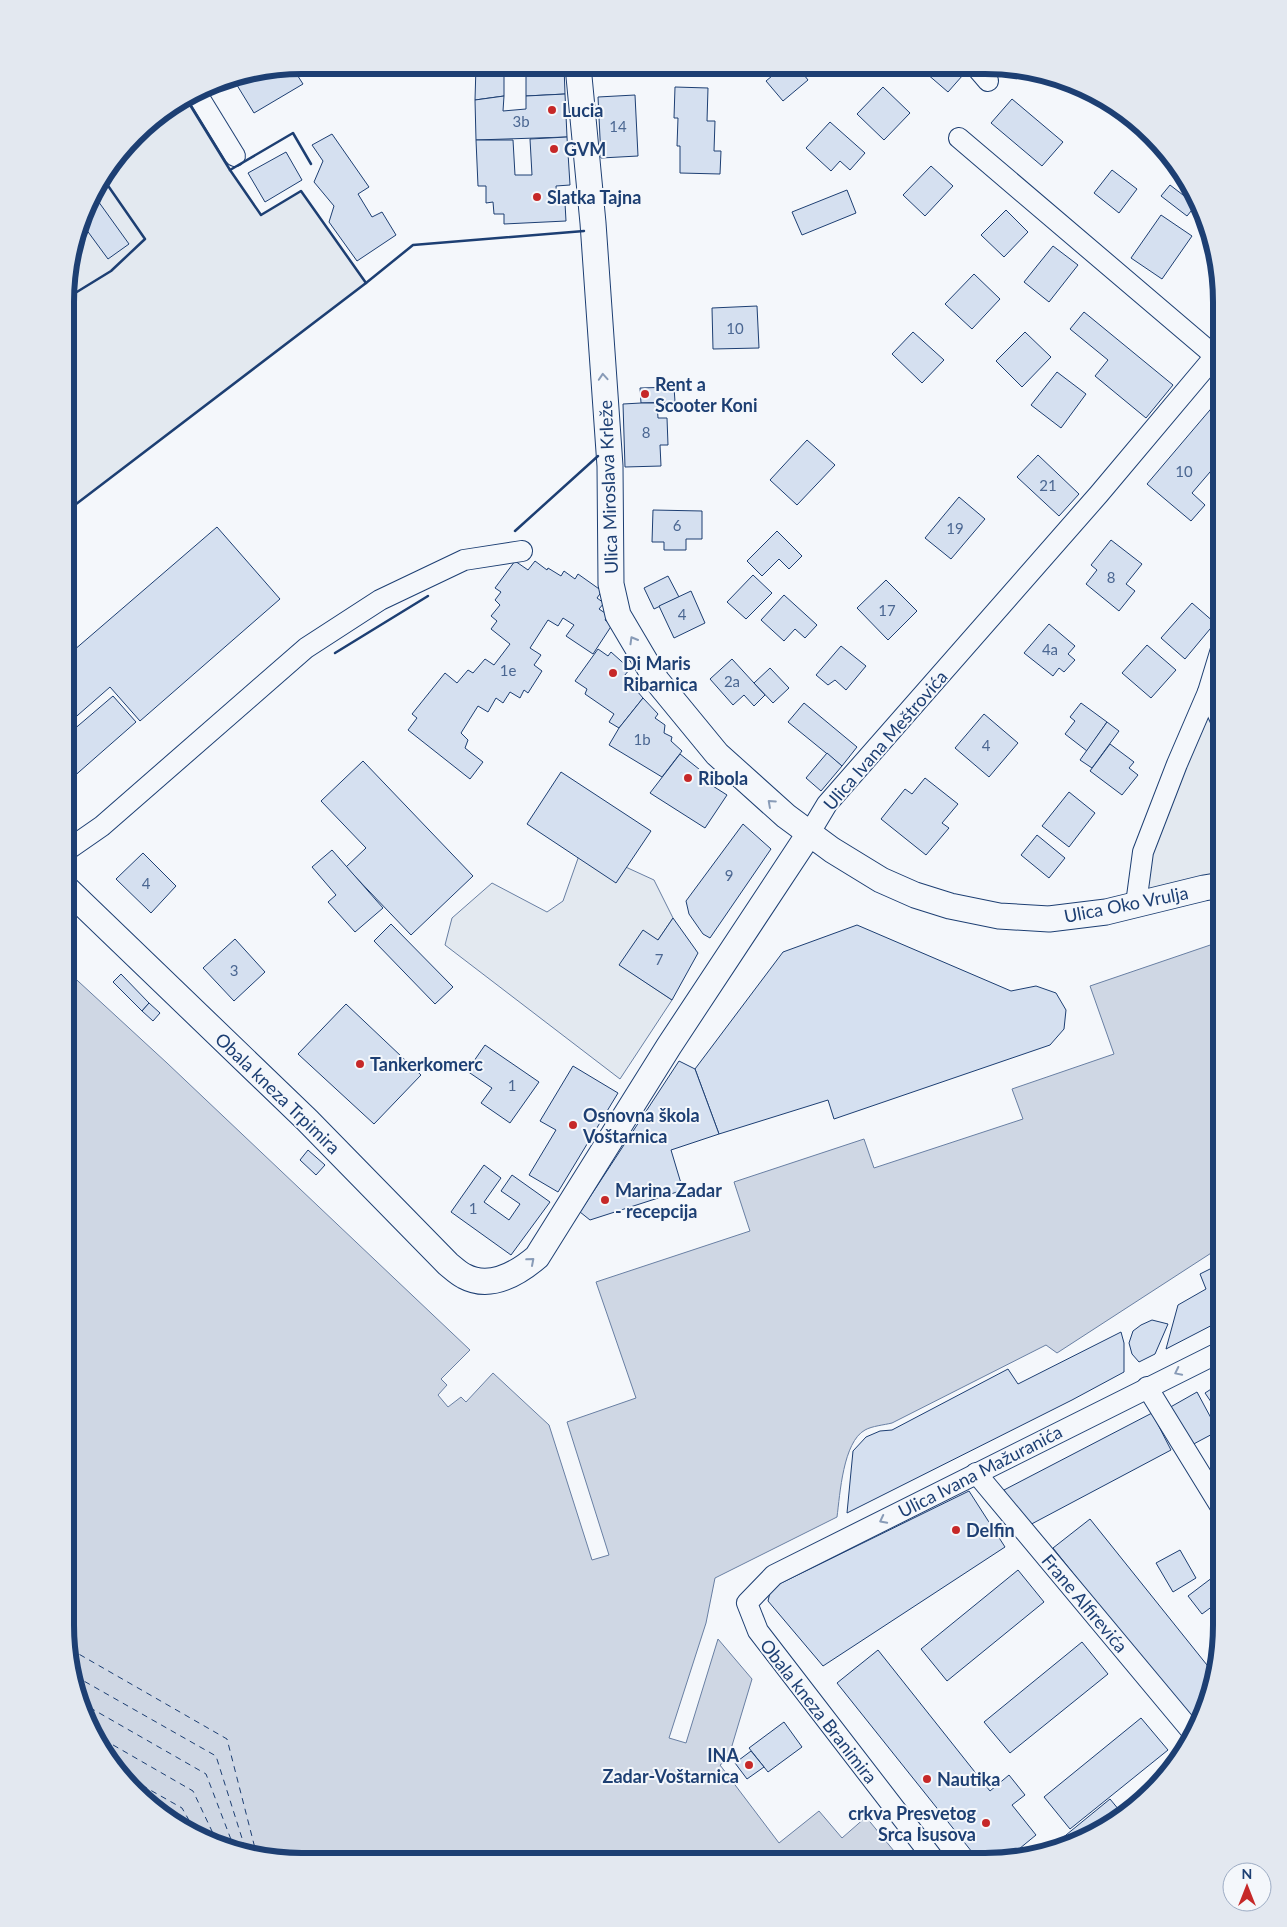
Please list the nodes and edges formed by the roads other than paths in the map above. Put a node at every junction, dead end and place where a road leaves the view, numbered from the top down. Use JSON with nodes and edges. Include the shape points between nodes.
{"nodes":[{"id":1,"x":579,"y":74,"type":"edge"},
{"id":2,"x":199,"y":98,"type":"edge"},
{"id":3,"x":959,"y":138,"type":"dead end"},
{"id":4,"x":235,"y":156,"type":"dead end"},
{"id":5,"x":1213,"y":345,"type":"edge"},
{"id":6,"x":1213,"y":355,"type":"edge"},
{"id":7,"x":522,"y":551,"type":"dead end"},
{"id":8,"x":1213,"y":676,"type":"edge"},
{"id":9,"x":1208,"y":692,"type":"junction"},
{"id":10,"x":1213,"y":703,"type":"edge"},
{"id":11,"x":809,"y":834,"type":"junction"},
{"id":12,"x":74,"y":845,"type":"edge"},
{"id":13,"x":1213,"y":886,"type":"edge"},
{"id":14,"x":74,"y":896,"type":"edge"},
{"id":15,"x":1136,"y":904,"type":"junction"},
{"id":16,"x":496,"y":1280,"type":"joint"},
{"id":17,"x":1213,"y":1355,"type":"edge"},
{"id":18,"x":1147,"y":1387,"type":"junction"},
{"id":19,"x":976,"y":1473,"type":"junction"},
{"id":20,"x":1213,"y":1494,"type":"edge"},
{"id":21,"x":747,"y":1602,"type":"joint"},
{"id":22,"x":1189,"y":1728,"type":"edge"},
{"id":23,"x":929,"y":1853,"type":"edge"}],
"edges":[{"from":11,"to":1,"type":"street","name":"Ulica Miroslava Krleže","one_way":true,"via":[[717,754],[657,681],[618,615],[611,584],[609,456],[593,222]]},
{"from":2,"to":4,"type":"street"},
{"from":3,"to":5,"type":"street"},
{"from":6,"to":11,"type":"street","name":"Ulica Ivana Meštrovića","via":[[1099,494],[827,804]]},
{"from":7,"to":12,"type":"street","via":[[464,560],[380,600],[306,648],[102,826]]},
{"from":8,"to":9,"type":"street"},
{"from":9,"to":10,"type":"street"},
{"from":9,"to":15,"type":"street","via":[[1143,852]]},
{"from":11,"to":15,"type":"street","name":"Ulica Oko Vrulja","via":[[881,880],[950,906],[998,916],[1049,919],[1106,912]]},
{"from":16,"to":11,"type":"street","name":"Ulica Ivana Meštrovića","one_way":true,"via":[[512,1275],[537,1257],[669,1046]]},
{"from":13,"to":15,"type":"street","name":"Ulica Oko Vrulja"},
{"from":14,"to":16,"type":"street","name":"Obala kneza Trpimira","via":[[307,1120],[448,1264],[465,1276],[480,1281]]},
{"from":17,"to":18,"type":"street","name":"Ulica Ivana Mažuranića","one_way":true},
{"from":18,"to":19,"type":"street","name":"Ulica Ivana Mažuranića"},
{"from":18,"to":20,"type":"street"},
{"from":19,"to":21,"type":"street","name":"Ulica Ivana Mažuranića","one_way":true,"via":[[774,1575]]},
{"from":19,"to":22,"type":"street","name":"Frane Alfirevića"},
{"from":21,"to":23,"type":"street","name":"Obala kneza Branimira","via":[[758,1631]]}]}
